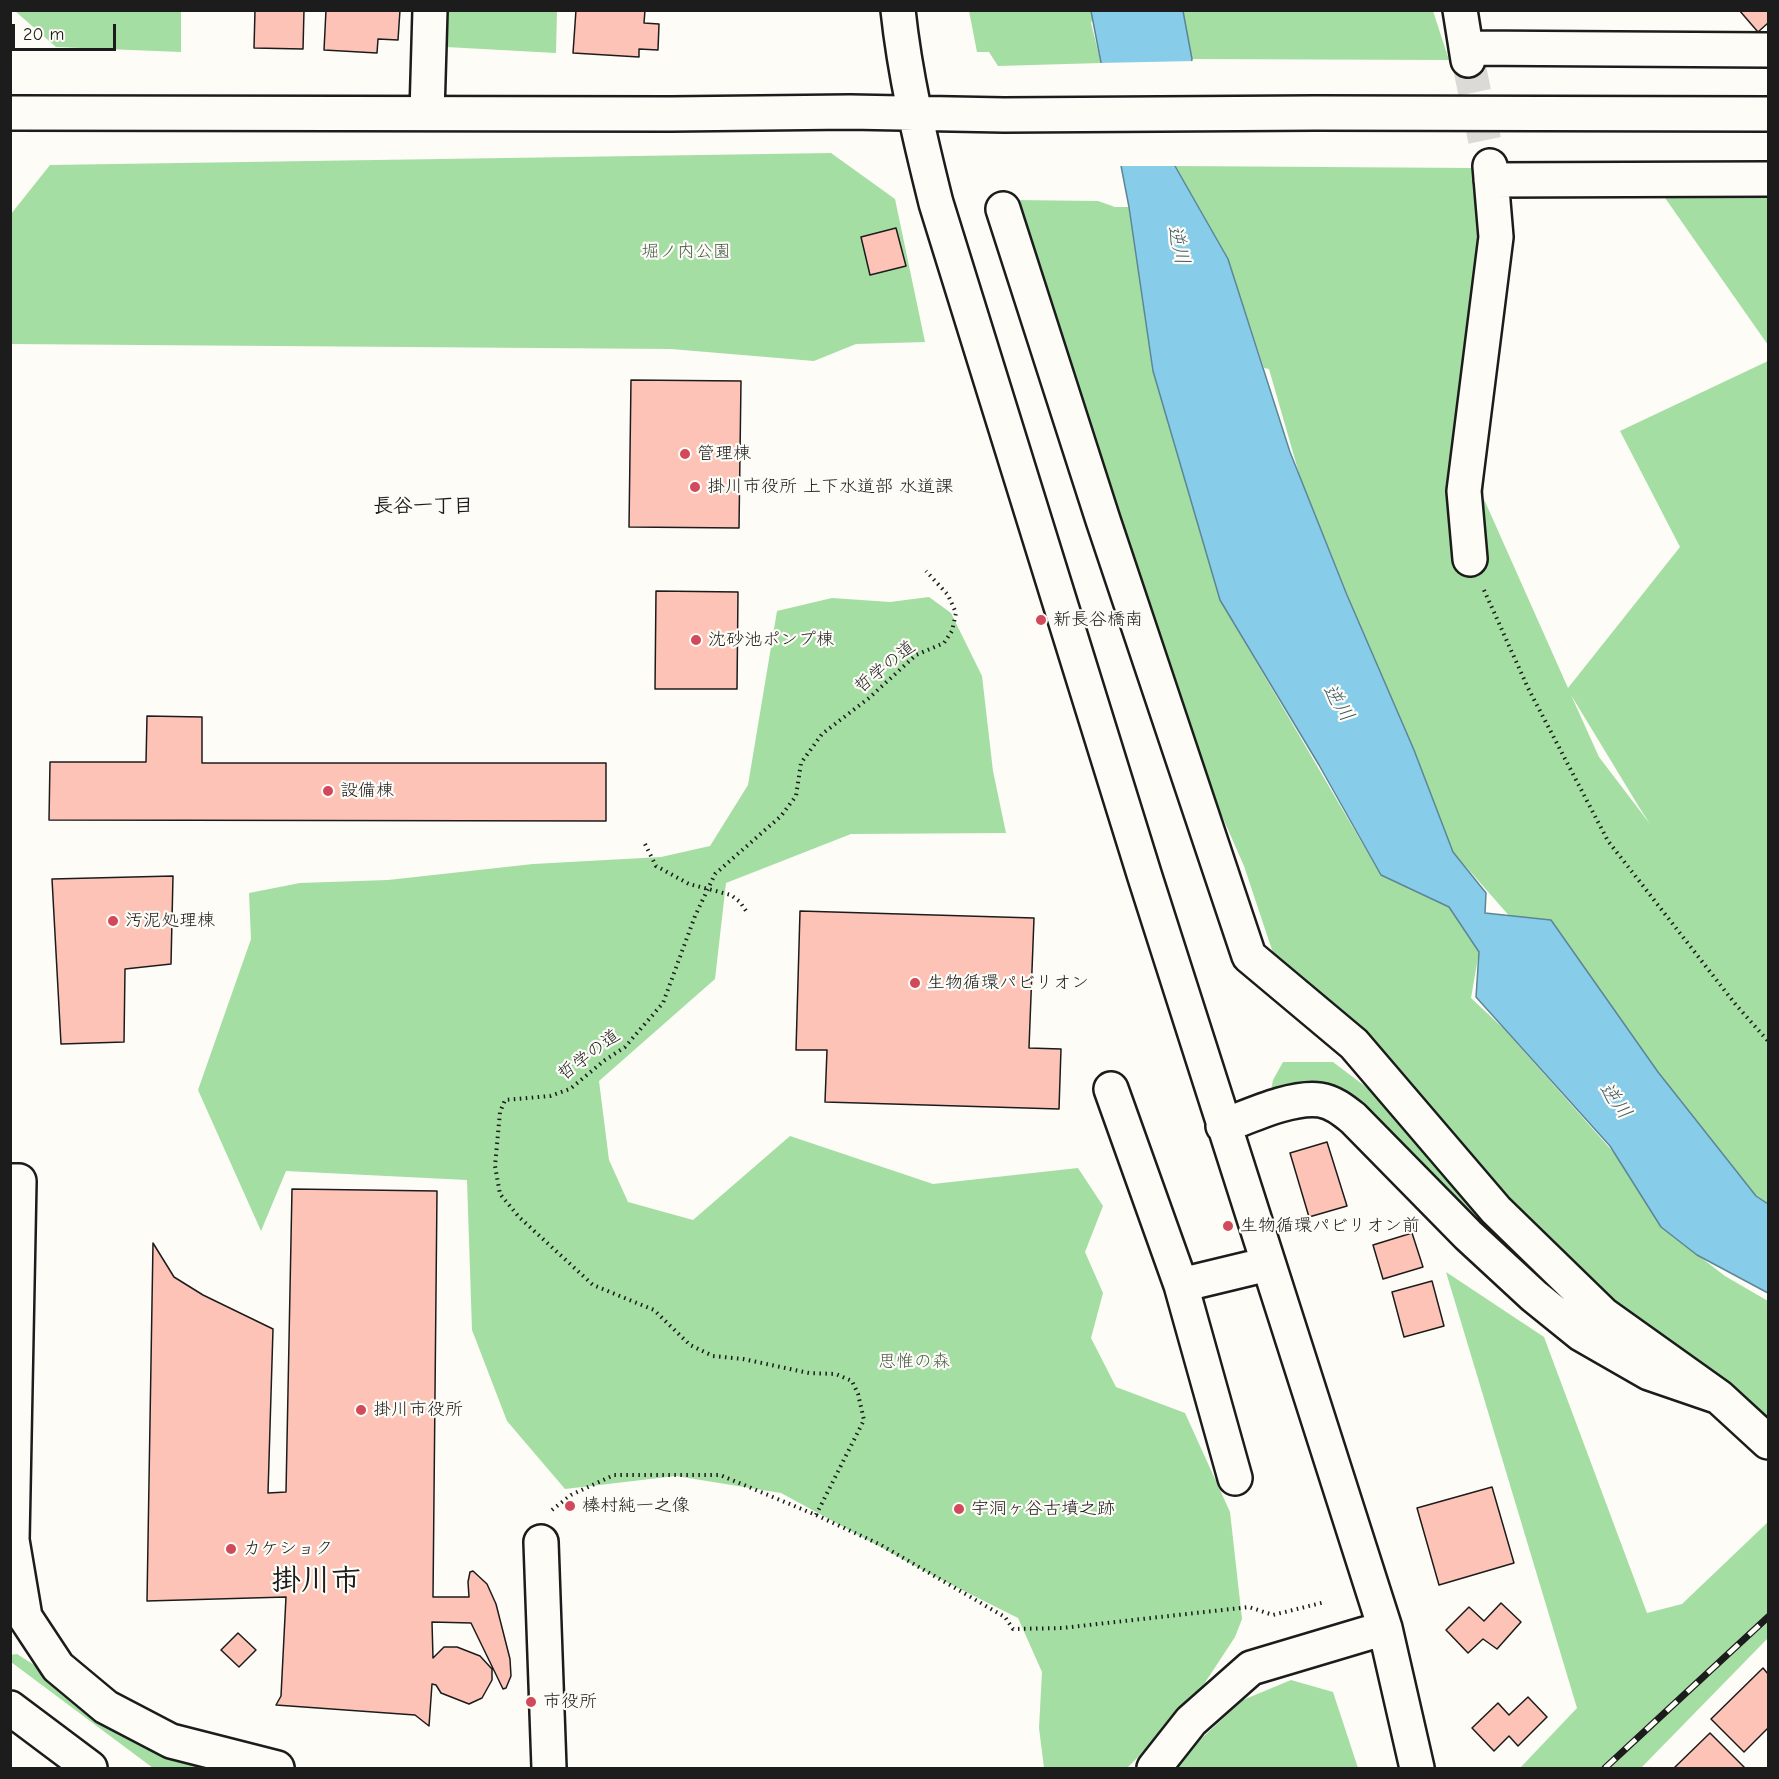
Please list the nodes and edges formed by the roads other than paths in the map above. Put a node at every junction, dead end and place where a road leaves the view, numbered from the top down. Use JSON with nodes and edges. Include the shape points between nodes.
{"nodes":[{"id":1,"x":430,"y":10,"type":"edge"},
{"id":2,"x":898,"y":10,"type":"edge"},
{"id":3,"x":1460,"y":10,"type":"edge"},
{"id":4,"x":1768,"y":50,"type":"edge"},
{"id":5,"x":10,"y":113,"type":"edge"},
{"id":6,"x":427,"y":113,"type":"junction"},
{"id":7,"x":914,"y":113,"type":"junction"},
{"id":8,"x":1768,"y":114,"type":"edge"},
{"id":9,"x":1768,"y":179,"type":"edge"},
{"id":10,"x":1004,"y":209,"type":"dead end"},
{"id":11,"x":1470,"y":559,"type":"road end"},
{"id":12,"x":1111,"y":1089,"type":"dead end"},
{"id":13,"x":1223,"y":1126,"type":"junction"},
{"id":14,"x":10,"y":1181,"type":"edge"},
{"id":15,"x":1268,"y":1264,"type":"junction"},
{"id":16,"x":1181,"y":1285,"type":"junction"},
{"id":17,"x":1719,"y":1397,"type":"junction"},
{"id":18,"x":1768,"y":1442,"type":"edge"},
{"id":19,"x":1235,"y":1478,"type":"dead end"},
{"id":20,"x":543,"y":1529,"type":"road end"},
{"id":21,"x":1385,"y":1628,"type":"junction"},
{"id":22,"x":10,"y":1708,"type":"edge"},
{"id":23,"x":90,"y":1768,"type":"edge"},
{"id":24,"x":277,"y":1768,"type":"edge"},
{"id":25,"x":549,"y":1768,"type":"edge"},
{"id":26,"x":1154,"y":1768,"type":"edge"},
{"id":27,"x":1417,"y":1768,"type":"edge"}],
"edges":[{"from":1,"to":6,"type":"street"},
{"from":2,"to":7,"type":"street"},
{"from":3,"to":4,"type":"street","via":[[1467,54]]},
{"from":5,"to":6,"type":"street"},
{"from":6,"to":7,"type":"street"},
{"from":7,"to":8,"type":"street"},
{"from":7,"to":13,"type":"street","via":[[939,214]]},
{"from":9,"to":11,"type":"street","via":[[1491,173],[1496,237],[1464,491]]},
{"from":10,"to":17,"type":"street","via":[[1249,956],[1354,1044],[1496,1210],[1604,1315]]},
{"from":12,"to":16,"type":"street"},
{"from":13,"to":15,"type":"street"},
{"from":13,"to":17,"type":"street","via":[[1300,1099],[1336,1105],[1501,1266],[1581,1334],[1649,1373]]},
{"from":14,"to":24,"type":"street","via":[[19,1181],[12,1540],[25,1617],[58,1667],[106,1707],[171,1742]]},
{"from":15,"to":16,"type":"street"},
{"from":15,"to":21,"type":"street"},
{"from":16,"to":19,"type":"street"},
{"from":17,"to":18,"type":"street"},
{"from":20,"to":25,"type":"street"},
{"from":21,"to":26,"type":"street","via":[[1251,1668],[1191,1721]]},
{"from":21,"to":27,"type":"street"},
{"from":22,"to":23,"type":"street"}]}
